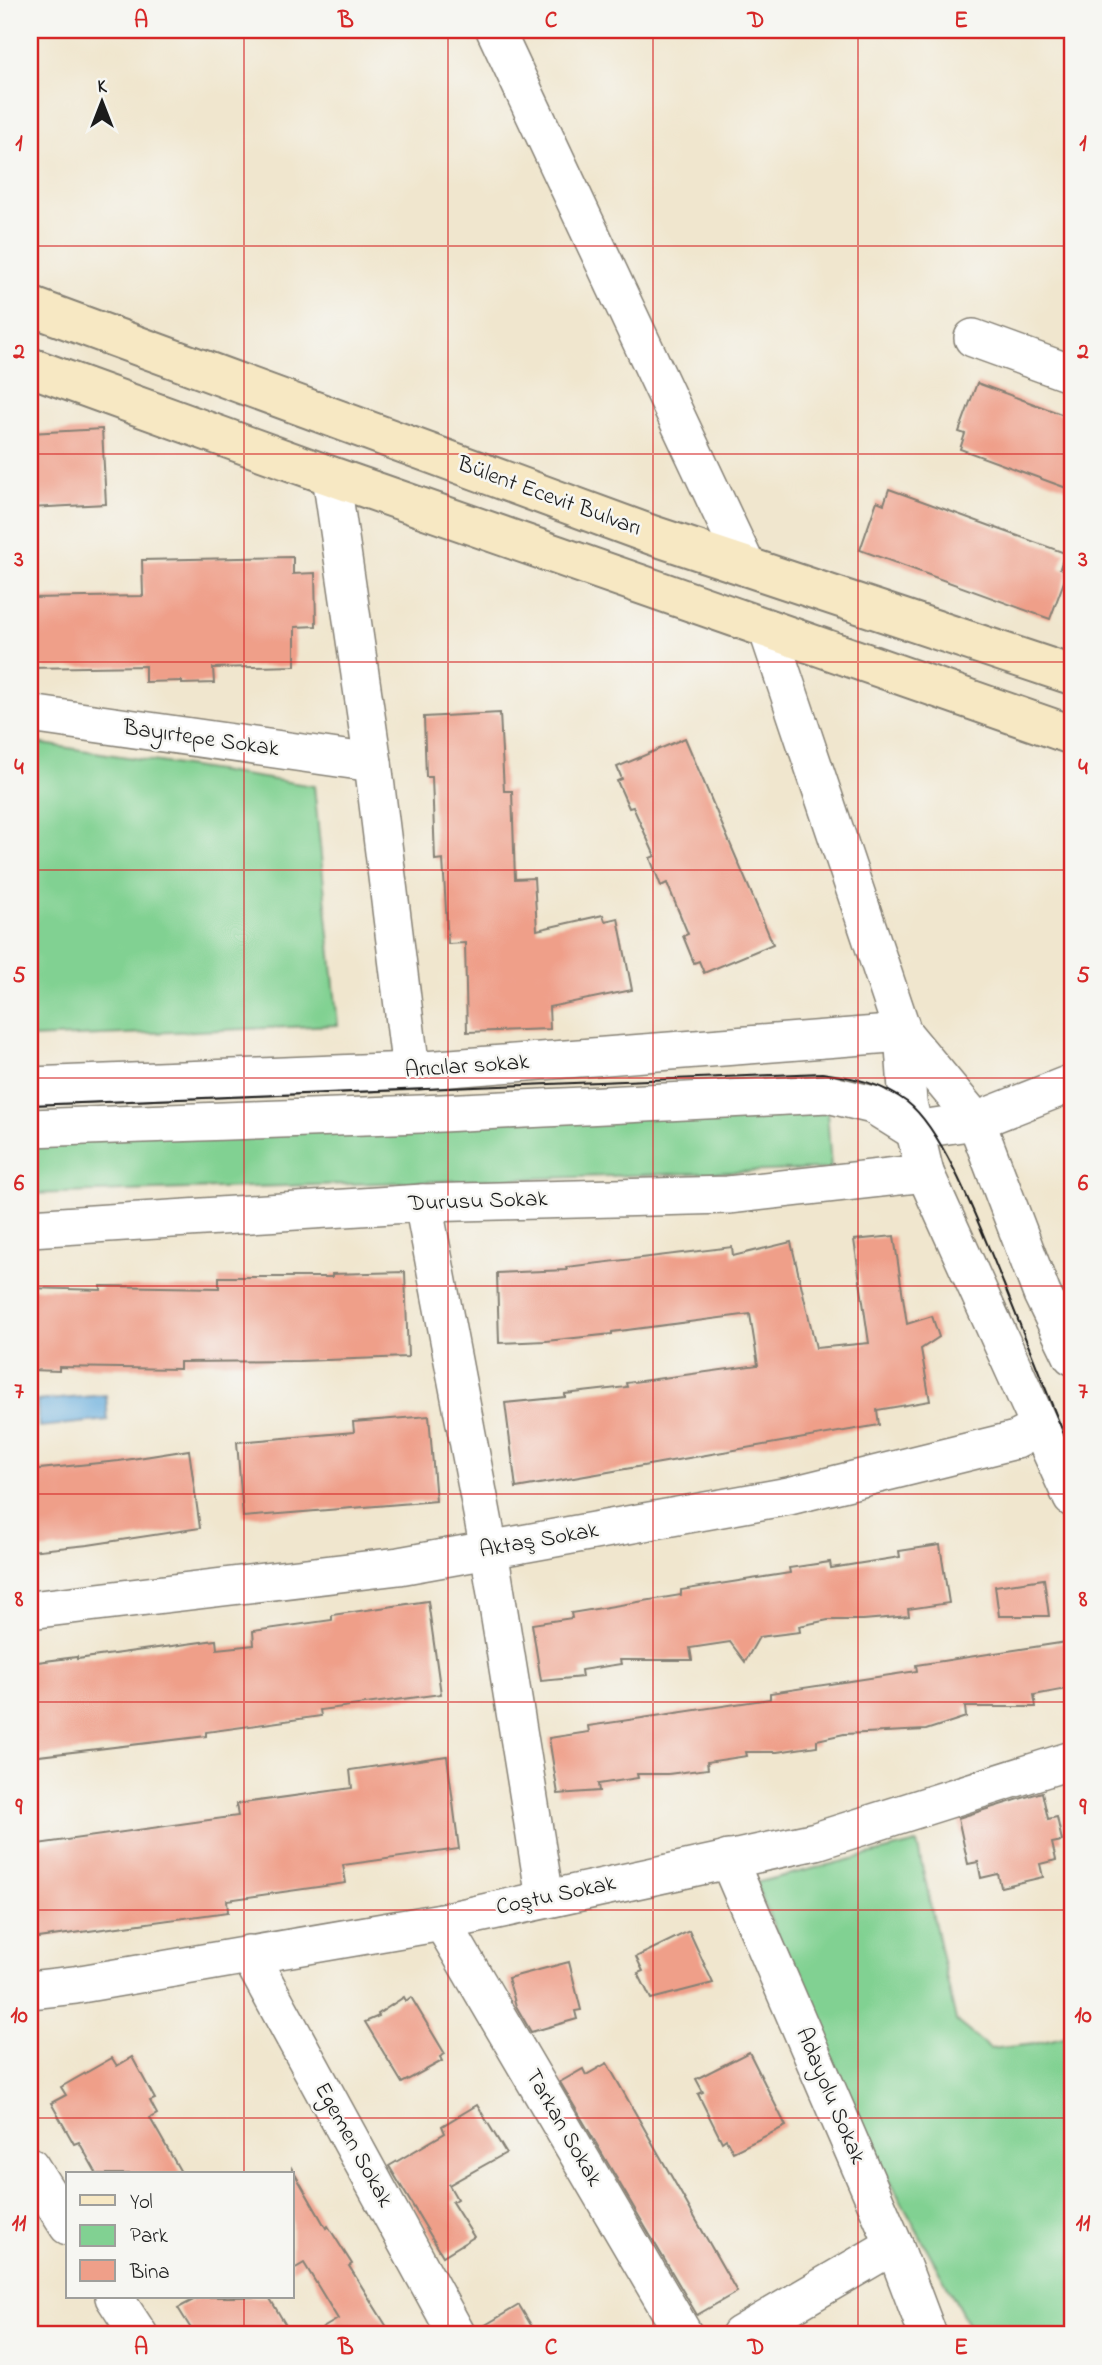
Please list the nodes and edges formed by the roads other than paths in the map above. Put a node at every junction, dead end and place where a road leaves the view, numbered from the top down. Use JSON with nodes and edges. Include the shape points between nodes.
{"nodes":[{"id":1,"x":495,"y":30,"type":"edge"},
{"id":2,"x":30,"y":306,"type":"edge"},
{"id":3,"x":973,"y":338,"type":"dead end"},
{"id":4,"x":30,"y":367,"type":"edge"},
{"id":5,"x":1072,"y":374,"type":"edge"},
{"id":6,"x":331,"y":476,"type":"junction"},
{"id":7,"x":747,"y":567,"type":"junction"},
{"id":8,"x":767,"y":628,"type":"junction"},
{"id":9,"x":1072,"y":675,"type":"edge"},
{"id":10,"x":30,"y":714,"type":"edge"},
{"id":11,"x":1072,"y":735,"type":"edge"},
{"id":12,"x":373,"y":763,"type":"junction"},
{"id":13,"x":903,"y":1032,"type":"junction"},
{"id":14,"x":411,"y":1071,"type":"junction"},
{"id":15,"x":1072,"y":1083,"type":"edge"},
{"id":16,"x":30,"y":1086,"type":"edge"},
{"id":17,"x":976,"y":1121,"type":"junction"},
{"id":18,"x":30,"y":1128,"type":"edge"},
{"id":19,"x":913,"y":1130,"type":"junction"},
{"id":20,"x":925,"y":1173,"type":"junction"},
{"id":21,"x":423,"y":1202,"type":"junction"},
{"id":22,"x":30,"y":1228,"type":"edge"},
{"id":23,"x":1072,"y":1356,"type":"edge"},
{"id":24,"x":1039,"y":1428,"type":"junction"},
{"id":25,"x":1072,"y":1498,"type":"edge"},
{"id":26,"x":489,"y":1550,"type":"junction"},
{"id":27,"x":30,"y":1610,"type":"edge"},
{"id":28,"x":1072,"y":1760,"type":"edge"},
{"id":29,"x":729,"y":1859,"type":"junction"},
{"id":30,"x":545,"y":1898,"type":"junction"},
{"id":31,"x":442,"y":1922,"type":"junction"},
{"id":32,"x":249,"y":1954,"type":"junction"},
{"id":33,"x":30,"y":1990,"type":"edge"},
{"id":34,"x":30,"y":2166,"type":"edge"},
{"id":35,"x":66,"y":2223,"type":"edge"},
{"id":36,"x":894,"y":2245,"type":"junction"},
{"id":37,"x":115,"y":2298,"type":"edge"},
{"id":38,"x":139,"y":2335,"type":"edge"},
{"id":39,"x":457,"y":2335,"type":"edge"},
{"id":40,"x":684,"y":2335,"type":"edge"},
{"id":41,"x":740,"y":2335,"type":"edge"},
{"id":42,"x":928,"y":2335,"type":"edge"}],
"edges":[{"from":1,"to":7,"type":"street"},
{"from":2,"to":7,"type":"main road","name":"Bülent Ecevit Bulvarı"},
{"from":3,"to":5,"type":"street"},
{"from":4,"to":6,"type":"main road"},
{"from":6,"to":8,"type":"main road"},
{"from":6,"to":12,"type":"street"},
{"from":7,"to":9,"type":"main road","name":"Bülent Ecevit Bulvarı"},
{"from":8,"to":11,"type":"main road"},
{"from":8,"to":13,"type":"street"},
{"from":10,"to":12,"type":"street","name":"Bayırtepe Sokak"},
{"from":12,"to":14,"type":"street"},
{"from":13,"to":14,"type":"street","name":"Arıcılar sokak"},
{"from":13,"to":17,"type":"street"},
{"from":13,"to":19,"type":"street"},
{"from":14,"to":16,"type":"street","name":"Arıcılar sokak"},
{"from":15,"to":17,"type":"street"},
{"from":17,"to":19,"type":"street"},
{"from":17,"to":23,"type":"street","via":[[1042,1294]]},
{"from":18,"to":19,"type":"street","via":[[828,1094],[873,1105]]},
{"from":19,"to":20,"type":"street"},
{"from":20,"to":21,"type":"street","name":"Durusu Sokak","via":[[728,1195]]},
{"from":20,"to":24,"type":"street"},
{"from":21,"to":22,"type":"street","name":"Durusu Sokak"},
{"from":21,"to":26,"type":"street"},
{"from":24,"to":25,"type":"street"},
{"from":24,"to":26,"type":"street","name":"Aktaş Sokak","via":[[1016,1440],[789,1496]]},
{"from":26,"to":27,"type":"street","name":"Aktaş Sokak","via":[[399,1566]]},
{"from":26,"to":30,"type":"street"},
{"from":28,"to":29,"type":"street","name":"Coştu Sokak","via":[[816,1841]]},
{"from":29,"to":30,"type":"street","name":"Coştu Sokak"},
{"from":29,"to":36,"type":"street","name":"Adayolu Sokak"},
{"from":30,"to":31,"type":"street","name":"Coştu Sokak"},
{"from":31,"to":32,"type":"street","name":"Coştu Sokak"},
{"from":31,"to":40,"type":"street","name":"Tarkan Sokak"},
{"from":32,"to":33,"type":"street","name":"Coştu Sokak"},
{"from":32,"to":39,"type":"street","name":"Egemen Sokak"},
{"from":34,"to":35,"type":"street"},
{"from":36,"to":41,"type":"street"},
{"from":36,"to":42,"type":"street","name":"Adayolu Sokak"},
{"from":37,"to":38,"type":"street"}]}
